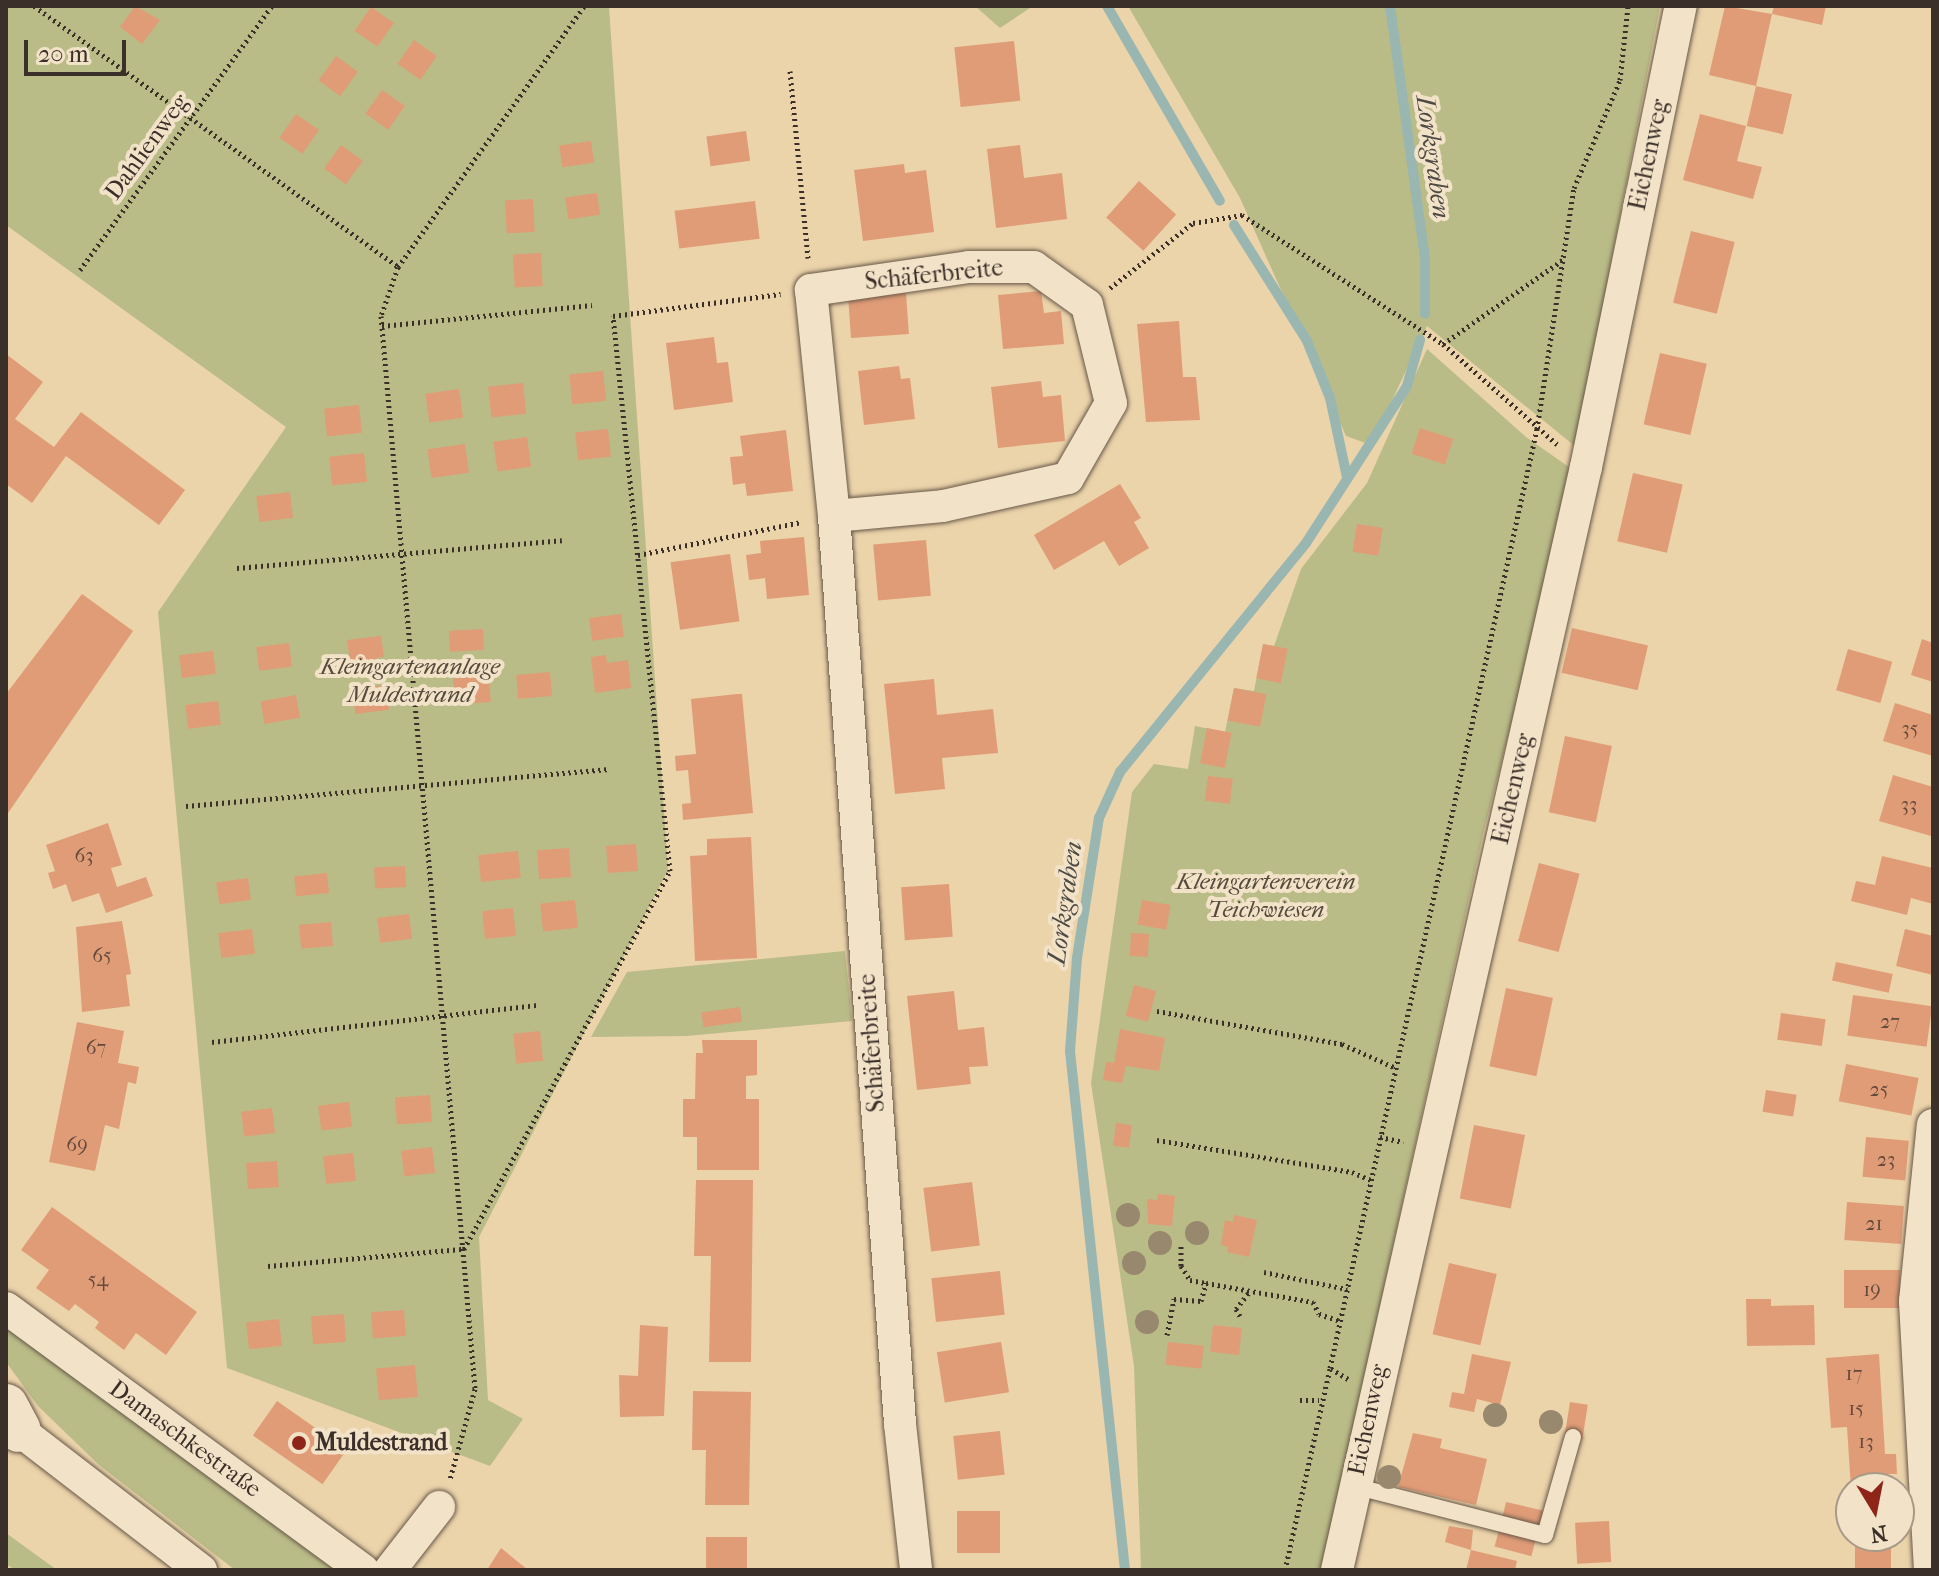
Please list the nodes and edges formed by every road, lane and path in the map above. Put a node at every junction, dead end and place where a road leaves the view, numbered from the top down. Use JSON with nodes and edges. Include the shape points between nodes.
{"nodes":[{"id":1,"x":34,"y":6,"type":"edge"},
{"id":2,"x":272,"y":6,"type":"edge"},
{"id":3,"x":584,"y":6,"type":"edge"},
{"id":4,"x":1628,"y":6,"type":"edge"},
{"id":5,"x":1681,"y":6,"type":"edge"},
{"id":6,"x":790,"y":71,"type":"dead end"},
{"id":7,"x":188,"y":121,"type":"junction"},
{"id":8,"x":1565,"y":258,"type":"junction"},
{"id":9,"x":398,"y":267,"type":"junction"},
{"id":10,"x":80,"y":270,"type":"dead end"},
{"id":11,"x":811,"y":290,"type":"junction"},
{"id":12,"x":592,"y":305,"type":"dead end"},
{"id":13,"x":1087,"y":305,"type":"junction"},
{"id":14,"x":382,"y":326,"type":"junction"},
{"id":15,"x":1443,"y":344,"type":"junction"},
{"id":16,"x":1537,"y":429,"type":"junction"},
{"id":17,"x":1586,"y":467,"type":"junction"},
{"id":18,"x":834,"y":516,"type":"junction"},
{"id":19,"x":562,"y":540,"type":"dead end"},
{"id":20,"x":402,"y":555,"type":"junction"},
{"id":21,"x":638,"y":555,"type":"junction"},
{"id":22,"x":237,"y":568,"type":"dead end"},
{"id":23,"x":609,"y":769,"type":"dead end"},
{"id":24,"x":422,"y":784,"type":"junction"},
{"id":25,"x":186,"y":806,"type":"dead end"},
{"id":26,"x":538,"y":1005,"type":"dead end"},
{"id":27,"x":1157,"y":1011,"type":"dead end"},
{"id":28,"x":443,"y":1017,"type":"junction"},
{"id":29,"x":212,"y":1042,"type":"dead end"},
{"id":30,"x":1396,"y":1068,"type":"junction"},
{"id":31,"x":1933,"y":1125,"type":"edge"},
{"id":32,"x":1157,"y":1140,"type":"dead end"},
{"id":33,"x":1371,"y":1180,"type":"junction"},
{"id":34,"x":1181,"y":1246,"type":"dead end"},
{"id":35,"x":464,"y":1249,"type":"junction"},
{"id":36,"x":268,"y":1266,"type":"dead end"},
{"id":37,"x":1264,"y":1272,"type":"dead end"},
{"id":38,"x":1206,"y":1283,"type":"junction"},
{"id":39,"x":1347,"y":1289,"type":"junction"},
{"id":40,"x":1251,"y":1290,"type":"junction"},
{"id":41,"x":6,"y":1308,"type":"edge"},
{"id":42,"x":1240,"y":1316,"type":"dead end"},
{"id":43,"x":1340,"y":1321,"type":"junction"},
{"id":44,"x":1167,"y":1335,"type":"dead end"},
{"id":45,"x":1330,"y":1368,"type":"junction"},
{"id":46,"x":1373,"y":1393,"type":"junction"},
{"id":47,"x":1300,"y":1400,"type":"dead end"},
{"id":48,"x":1319,"y":1400,"type":"junction"},
{"id":49,"x":10,"y":1420,"type":"edge"},
{"id":50,"x":1573,"y":1437,"type":"dead end"},
{"id":51,"x":1354,"y":1486,"type":"junction"},
{"id":52,"x":439,"y":1507,"type":"joint"},
{"id":53,"x":201,"y":1570,"type":"edge"},
{"id":54,"x":363,"y":1570,"type":"edge"},
{"id":55,"x":390,"y":1570,"type":"edge"},
{"id":56,"x":916,"y":1570,"type":"edge"},
{"id":57,"x":1285,"y":1570,"type":"edge"},
{"id":58,"x":1337,"y":1570,"type":"edge"},
{"id":59,"x":1930,"y":1570,"type":"edge"}],
"edges":[{"from":1,"to":7,"type":"path"},
{"from":2,"to":7,"type":"path","name":"Dahlienweg"},
{"from":3,"to":9,"type":"path"},
{"from":4,"to":8,"type":"path","via":[[1620,80],[1574,188]]},
{"from":5,"to":17,"type":"street","name":"Eichenweg"},
{"from":6,"to":11,"type":"path"},
{"from":7,"to":9,"type":"path"},
{"from":7,"to":10,"type":"path","name":"Dahlienweg"},
{"from":8,"to":15,"type":"path"},
{"from":8,"to":16,"type":"path"},
{"from":9,"to":14,"type":"path"},
{"from":11,"to":13,"type":"street","name":"Schäferbreite","via":[[969,267],[1034,267]]},
{"from":11,"to":18,"type":"street","name":"Schäferbreite"},
{"from":11,"to":21,"type":"path","via":[[613,316]]},
{"from":12,"to":14,"type":"path"},
{"from":13,"to":15,"type":"path","via":[[1193,223],[1242,215]]},
{"from":13,"to":18,"type":"street","via":[[1111,403],[1068,478],[943,506]]},
{"from":14,"to":20,"type":"path"},
{"from":15,"to":16,"type":"path"},
{"from":16,"to":17,"type":"path"},
{"from":16,"to":30,"type":"path"},
{"from":17,"to":46,"type":"street","name":"Eichenweg"},
{"from":18,"to":21,"type":"path"},
{"from":18,"to":56,"type":"street","name":"Schäferbreite","via":[[900,1424]]},
{"from":19,"to":20,"type":"path"},
{"from":20,"to":22,"type":"path"},
{"from":20,"to":24,"type":"path"},
{"from":21,"to":35,"type":"path","via":[[670,871]]},
{"from":23,"to":24,"type":"path"},
{"from":24,"to":25,"type":"path"},
{"from":24,"to":28,"type":"path"},
{"from":26,"to":28,"type":"path"},
{"from":27,"to":30,"type":"path","via":[[1342,1044]]},
{"from":28,"to":29,"type":"path"},
{"from":28,"to":35,"type":"path"},
{"from":30,"to":33,"type":"path"},
{"from":31,"to":59,"type":"street","via":[[1915,1301]]},
{"from":32,"to":33,"type":"path","via":[[1352,1172]]},
{"from":33,"to":39,"type":"path"},
{"from":34,"to":38,"type":"path","via":[[1186,1273],[1199,1284]]},
{"from":35,"to":36,"type":"path"},
{"from":35,"to":52,"type":"path","via":[[475,1389],[462,1448]]},
{"from":37,"to":39,"type":"path"},
{"from":38,"to":40,"type":"path"},
{"from":38,"to":44,"type":"path","via":[[1201,1301],[1174,1299]]},
{"from":39,"to":43,"type":"path"},
{"from":40,"to":42,"type":"path","via":[[1236,1309]]},
{"from":40,"to":43,"type":"path","via":[[1313,1302],[1319,1314]]},
{"from":41,"to":54,"type":"street","name":"Damaschkestraße"},
{"from":43,"to":45,"type":"path"},
{"from":45,"to":46,"type":"path"},
{"from":45,"to":48,"type":"path"},
{"from":46,"to":51,"type":"street","name":"Eichenweg"},
{"from":47,"to":48,"type":"path"},
{"from":48,"to":57,"type":"path"},
{"from":49,"to":53,"type":"street"},
{"from":50,"to":51,"type":"lane","via":[[1545,1535]]},
{"from":51,"to":58,"type":"street","name":"Eichenweg"},
{"from":52,"to":55,"type":"street"}]}
